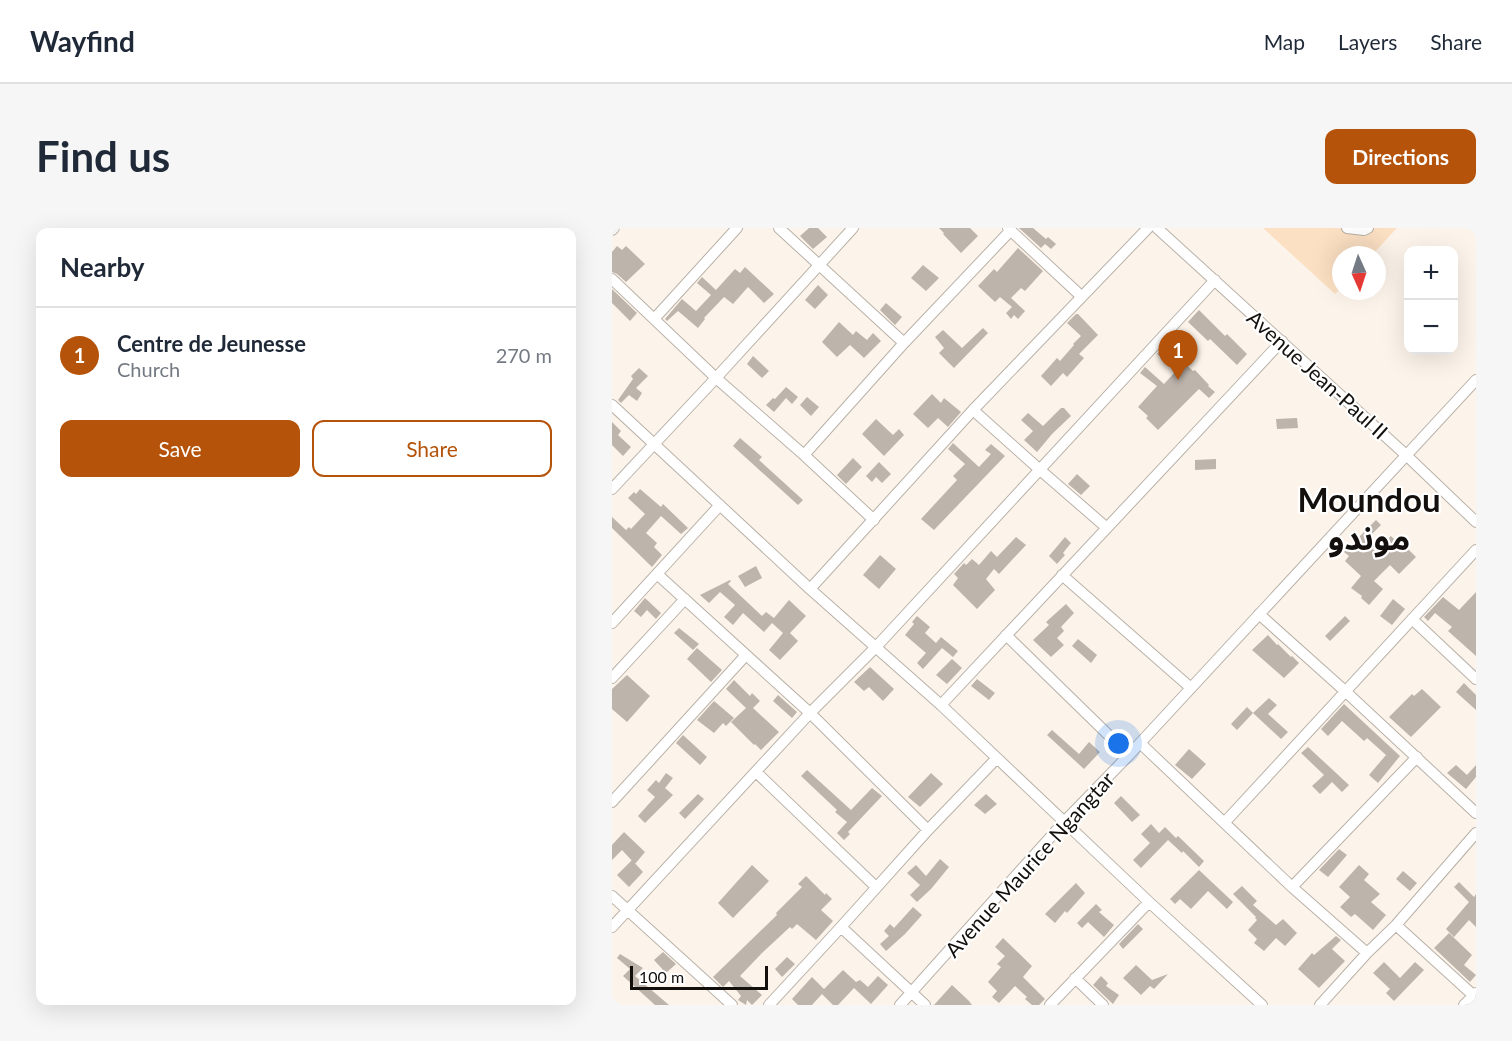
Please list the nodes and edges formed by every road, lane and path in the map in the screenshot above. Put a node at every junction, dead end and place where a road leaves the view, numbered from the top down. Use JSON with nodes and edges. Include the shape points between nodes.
{"nodes":[{"id":1,"x":737,"y":228,"type":"edge"},
{"id":2,"x":779,"y":228,"type":"edge"},
{"id":3,"x":852,"y":228,"type":"edge"},
{"id":4,"x":1148,"y":228,"type":"edge"},
{"id":5,"x":1157,"y":228,"type":"edge"},
{"id":6,"x":1347,"y":228,"type":"edge"},
{"id":7,"x":1368,"y":228,"type":"edge"},
{"id":8,"x":1010,"y":229,"type":"edge"},
{"id":9,"x":818,"y":266,"type":"junction"},
{"id":10,"x":612,"y":279,"type":"edge"},
{"id":11,"x":1215,"y":280,"type":"junction"},
{"id":12,"x":1081,"y":296,"type":"junction"},
{"id":13,"x":655,"y":318,"type":"junction"},
{"id":14,"x":1282,"y":341,"type":"junction"},
{"id":15,"x":904,"y":343,"type":"junction"},
{"id":16,"x":716,"y":378,"type":"junction"},
{"id":17,"x":1476,"y":380,"type":"edge"},
{"id":18,"x":612,"y":405,"type":"edge"},
{"id":19,"x":973,"y":410,"type":"junction"},
{"id":20,"x":653,"y":444,"type":"junction"},
{"id":21,"x":804,"y":455,"type":"junction"},
{"id":22,"x":1406,"y":455,"type":"junction"},
{"id":23,"x":1039,"y":469,"type":"junction"},
{"id":24,"x":612,"y":489,"type":"edge"},
{"id":25,"x":720,"y":506,"type":"junction"},
{"id":26,"x":874,"y":520,"type":"junction"},
{"id":27,"x":1476,"y":522,"type":"edge"},
{"id":28,"x":1107,"y":528,"type":"junction"},
{"id":29,"x":1476,"y":550,"type":"edge"},
{"id":30,"x":657,"y":574,"type":"junction"},
{"id":31,"x":1062,"y":575,"type":"junction"},
{"id":32,"x":810,"y":589,"type":"junction"},
{"id":33,"x":685,"y":599,"type":"junction"},
{"id":34,"x":1259,"y":614,"type":"junction"},
{"id":35,"x":1412,"y":619,"type":"junction"},
{"id":36,"x":612,"y":623,"type":"edge"},
{"id":37,"x":1006,"y":635,"type":"junction"},
{"id":38,"x":876,"y":646,"type":"junction"},
{"id":39,"x":746,"y":655,"type":"junction"},
{"id":40,"x":612,"y":678,"type":"edge"},
{"id":41,"x":1476,"y":679,"type":"edge"},
{"id":42,"x":1191,"y":688,"type":"junction"},
{"id":43,"x":1345,"y":692,"type":"junction"},
{"id":44,"x":941,"y":705,"type":"junction"},
{"id":45,"x":810,"y":713,"type":"junction"},
{"id":46,"x":1140,"y":743,"type":"junction"},
{"id":47,"x":1129,"y":755,"type":"junction"},
{"id":48,"x":1417,"y":757,"type":"junction"},
{"id":49,"x":997,"y":758,"type":"junction"},
{"id":50,"x":756,"y":772,"type":"junction"},
{"id":51,"x":612,"y":802,"type":"edge"},
{"id":52,"x":1476,"y":813,"type":"edge"},
{"id":53,"x":1064,"y":822,"type":"junction"},
{"id":54,"x":1225,"y":822,"type":"junction"},
{"id":55,"x":928,"y":830,"type":"junction"},
{"id":56,"x":1476,"y":833,"type":"edge"},
{"id":57,"x":876,"y":887,"type":"junction"},
{"id":58,"x":1292,"y":887,"type":"junction"},
{"id":59,"x":612,"y":896,"type":"edge"},
{"id":60,"x":1149,"y":902,"type":"junction"},
{"id":61,"x":627,"y":910,"type":"junction"},
{"id":62,"x":1396,"y":925,"type":"junction"},
{"id":63,"x":612,"y":927,"type":"edge"},
{"id":64,"x":841,"y":927,"type":"junction"},
{"id":65,"x":1367,"y":953,"type":"junction"},
{"id":66,"x":1075,"y":978,"type":"junction"},
{"id":67,"x":912,"y":992,"type":"junction"},
{"id":68,"x":1475,"y":994,"type":"edge"},
{"id":69,"x":732,"y":1005,"type":"edge"},
{"id":70,"x":768,"y":1005,"type":"edge"},
{"id":71,"x":900,"y":1005,"type":"edge"},
{"id":72,"x":925,"y":1005,"type":"edge"},
{"id":73,"x":1050,"y":1005,"type":"edge"},
{"id":74,"x":1103,"y":1005,"type":"edge"},
{"id":75,"x":1262,"y":1005,"type":"edge"},
{"id":76,"x":1320,"y":1005,"type":"edge"},
{"id":77,"x":1464,"y":1005,"type":"edge"}],
"edges":[{"from":1,"to":13,"type":"street"},
{"from":2,"to":9,"type":"street"},
{"from":3,"to":9,"type":"street"},
{"from":4,"to":12,"type":"street"},
{"from":5,"to":11,"type":"street","name":"Avenue Jean-Paul II"},
{"from":6,"to":7,"type":"street"},
{"from":8,"to":12,"type":"street"},
{"from":8,"to":15,"type":"street"},
{"from":9,"to":15,"type":"street"},
{"from":9,"to":16,"type":"street"},
{"from":10,"to":13,"type":"street"},
{"from":11,"to":14,"type":"street","name":"Avenue Jean-Paul II"},
{"from":11,"to":23,"type":"street"},
{"from":12,"to":19,"type":"street"},
{"from":13,"to":16,"type":"street"},
{"from":14,"to":22,"type":"street","name":"Avenue Jean-Paul II"},
{"from":14,"to":28,"type":"street"},
{"from":15,"to":21,"type":"street"},
{"from":16,"to":20,"type":"street"},
{"from":16,"to":21,"type":"street"},
{"from":17,"to":22,"type":"street","name":"Avenue Maurice Ngangtar"},
{"from":18,"to":20,"type":"street"},
{"from":19,"to":23,"type":"street"},
{"from":19,"to":26,"type":"street"},
{"from":20,"to":24,"type":"street"},
{"from":20,"to":25,"type":"street"},
{"from":21,"to":26,"type":"street"},
{"from":22,"to":27,"type":"street","name":"Avenue Jean-Paul II"},
{"from":22,"to":34,"type":"street","name":"Avenue Maurice Ngangtar"},
{"from":23,"to":28,"type":"street"},
{"from":23,"to":38,"type":"street"},
{"from":25,"to":30,"type":"street"},
{"from":25,"to":32,"type":"street"},
{"from":26,"to":32,"type":"street"},
{"from":28,"to":31,"type":"street"},
{"from":29,"to":35,"type":"street"},
{"from":30,"to":33,"type":"street"},
{"from":30,"to":36,"type":"street"},
{"from":31,"to":37,"type":"street"},
{"from":31,"to":42,"type":"street"},
{"from":32,"to":38,"type":"street"},
{"from":33,"to":39,"type":"street"},
{"from":33,"to":40,"type":"street"},
{"from":34,"to":42,"type":"street","name":"Avenue Maurice Ngangtar"},
{"from":34,"to":43,"type":"street"},
{"from":35,"to":41,"type":"street"},
{"from":35,"to":43,"type":"street"},
{"from":37,"to":44,"type":"street"},
{"from":37,"to":47,"type":"street"},
{"from":38,"to":44,"type":"street"},
{"from":38,"to":45,"type":"street"},
{"from":39,"to":45,"type":"street"},
{"from":39,"to":51,"type":"street"},
{"from":42,"to":46,"type":"street","name":"Avenue Maurice Ngangtar"},
{"from":43,"to":48,"type":"street"},
{"from":43,"to":54,"type":"street"},
{"from":44,"to":49,"type":"street"},
{"from":45,"to":50,"type":"street"},
{"from":45,"to":55,"type":"street"},
{"from":46,"to":47,"type":"street","name":"Avenue Maurice Ngangtar"},
{"from":46,"to":54,"type":"street"},
{"from":47,"to":53,"type":"street","name":"Avenue Maurice Ngangtar"},
{"from":48,"to":52,"type":"street"},
{"from":48,"to":58,"type":"street"},
{"from":49,"to":53,"type":"street"},
{"from":49,"to":55,"type":"street"},
{"from":50,"to":57,"type":"street"},
{"from":50,"to":61,"type":"street"},
{"from":53,"to":60,"type":"street"},
{"from":53,"to":67,"type":"street","name":"Avenue Maurice Ngangtar"},
{"from":54,"to":58,"type":"street"},
{"from":55,"to":57,"type":"street"},
{"from":56,"to":62,"type":"street"},
{"from":57,"to":64,"type":"street"},
{"from":58,"to":65,"type":"street"},
{"from":59,"to":61,"type":"street"},
{"from":60,"to":66,"type":"street"},
{"from":60,"to":75,"type":"street"},
{"from":61,"to":63,"type":"street"},
{"from":61,"to":69,"type":"street"},
{"from":62,"to":65,"type":"street"},
{"from":62,"to":68,"type":"street"},
{"from":64,"to":67,"type":"street"},
{"from":64,"to":70,"type":"street"},
{"from":65,"to":76,"type":"street"},
{"from":66,"to":73,"type":"street"},
{"from":66,"to":74,"type":"street"},
{"from":67,"to":71,"type":"street","name":"Avenue Maurice Ngangtar"},
{"from":67,"to":72,"type":"street"},
{"from":68,"to":77,"type":"street"}]}
